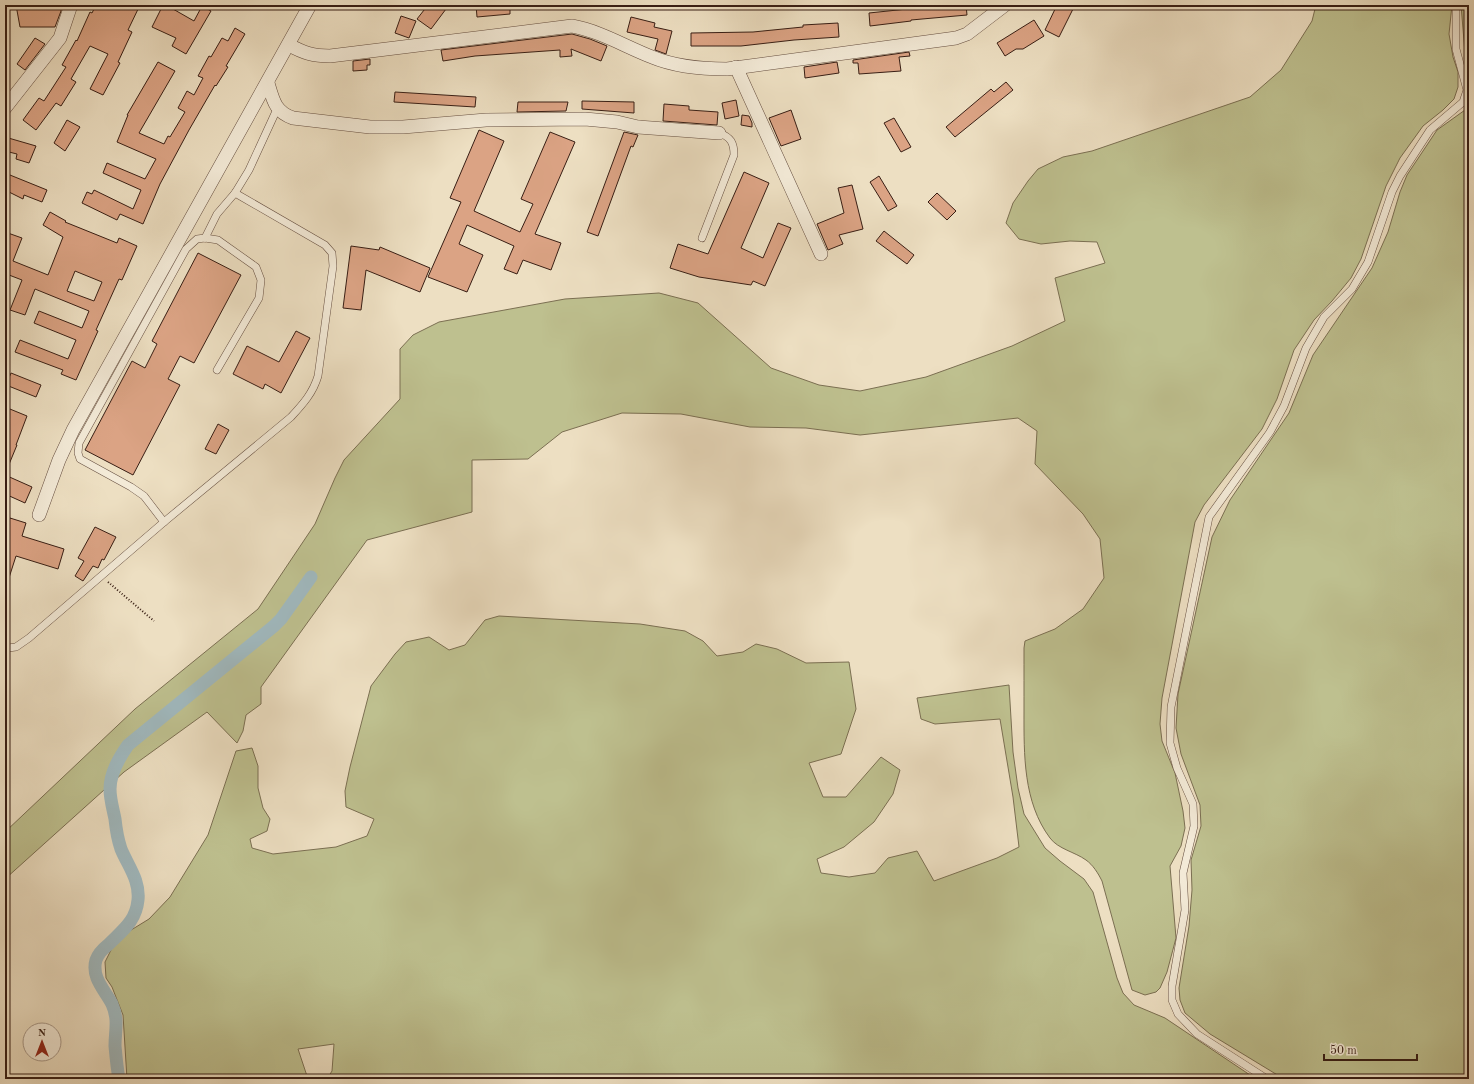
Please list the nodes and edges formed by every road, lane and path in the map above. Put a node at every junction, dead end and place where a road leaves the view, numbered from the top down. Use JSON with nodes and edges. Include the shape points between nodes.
{"nodes":[{"id":1,"x":70,"y":5,"type":"edge"},
{"id":2,"x":310,"y":5,"type":"edge"},
{"id":3,"x":1005,"y":5,"type":"edge"},
{"id":4,"x":1456,"y":5,"type":"edge"},
{"id":5,"x":289,"y":45,"type":"junction"},
{"id":6,"x":736,"y":67,"type":"junction"},
{"id":7,"x":268,"y":82,"type":"junction"},
{"id":8,"x":5,"y":108,"type":"edge"},
{"id":9,"x":277,"y":109,"type":"junction"},
{"id":10,"x":719,"y":134,"type":"joint"},
{"id":11,"x":235,"y":193,"type":"junction"},
{"id":12,"x":205,"y":238,"type":"junction"},
{"id":13,"x":702,"y":238,"type":"dead end"},
{"id":14,"x":821,"y":254,"type":"dead end"},
{"id":15,"x":217,"y":370,"type":"dead end"},
{"id":16,"x":39,"y":515,"type":"dead end"},
{"id":17,"x":164,"y":522,"type":"junction"},
{"id":18,"x":101,"y":577,"type":"junction"},
{"id":19,"x":154,"y":621,"type":"dead end"},
{"id":20,"x":8,"y":648,"type":"dead end"},
{"id":21,"x":1267,"y":1079,"type":"edge"}],
"edges":[{"from":1,"to":8,"type":"street","via":[[60,38]]},
{"from":2,"to":5,"type":"street"},
{"from":3,"to":6,"type":"street","via":[[967,34],[956,38]]},
{"from":4,"to":21,"type":"lane","via":[[1456,48],[1467,90],[1463,102],[1430,130],[1400,176],[1368,262],[1352,288],[1324,317],[1306,348],[1284,406],[1270,432],[1209,517],[1171,707],[1170,744],[1177,768],[1193,804],[1194,826],[1183,874],[1185,910],[1172,986],[1172,1000],[1178,1014],[1197,1034]]},
{"from":5,"to":6,"type":"street","via":[[306,54],[330,56],[572,26],[586,28],[653,58],[680,66],[699,69]]},
{"from":5,"to":7,"type":"street"},
{"from":6,"to":14,"type":"street"},
{"from":7,"to":9,"type":"street"},
{"from":7,"to":16,"type":"street","via":[[73,430]]},
{"from":9,"to":10,"type":"street","via":[[285,116],[293,118],[370,127],[486,120],[585,119],[638,127]]},
{"from":9,"to":11,"type":"lane","via":[[249,170]]},
{"from":10,"to":13,"type":"lane","via":[[728,136],[731,140],[734,155]]},
{"from":11,"to":12,"type":"lane","via":[[217,214]]},
{"from":11,"to":17,"type":"lane","via":[[325,245],[332,253],[333,266],[318,376],[306,401],[291,417]]},
{"from":12,"to":15,"type":"lane","via":[[218,240],[256,267],[261,280],[259,298]]},
{"from":12,"to":17,"type":"lane","via":[[197,239],[186,248],[79,443],[80,459],[144,496]]},
{"from":17,"to":18,"type":"lane"},
{"from":18,"to":19,"type":"path"},
{"from":18,"to":20,"type":"lane","via":[[29,638],[16,647]]}]}
